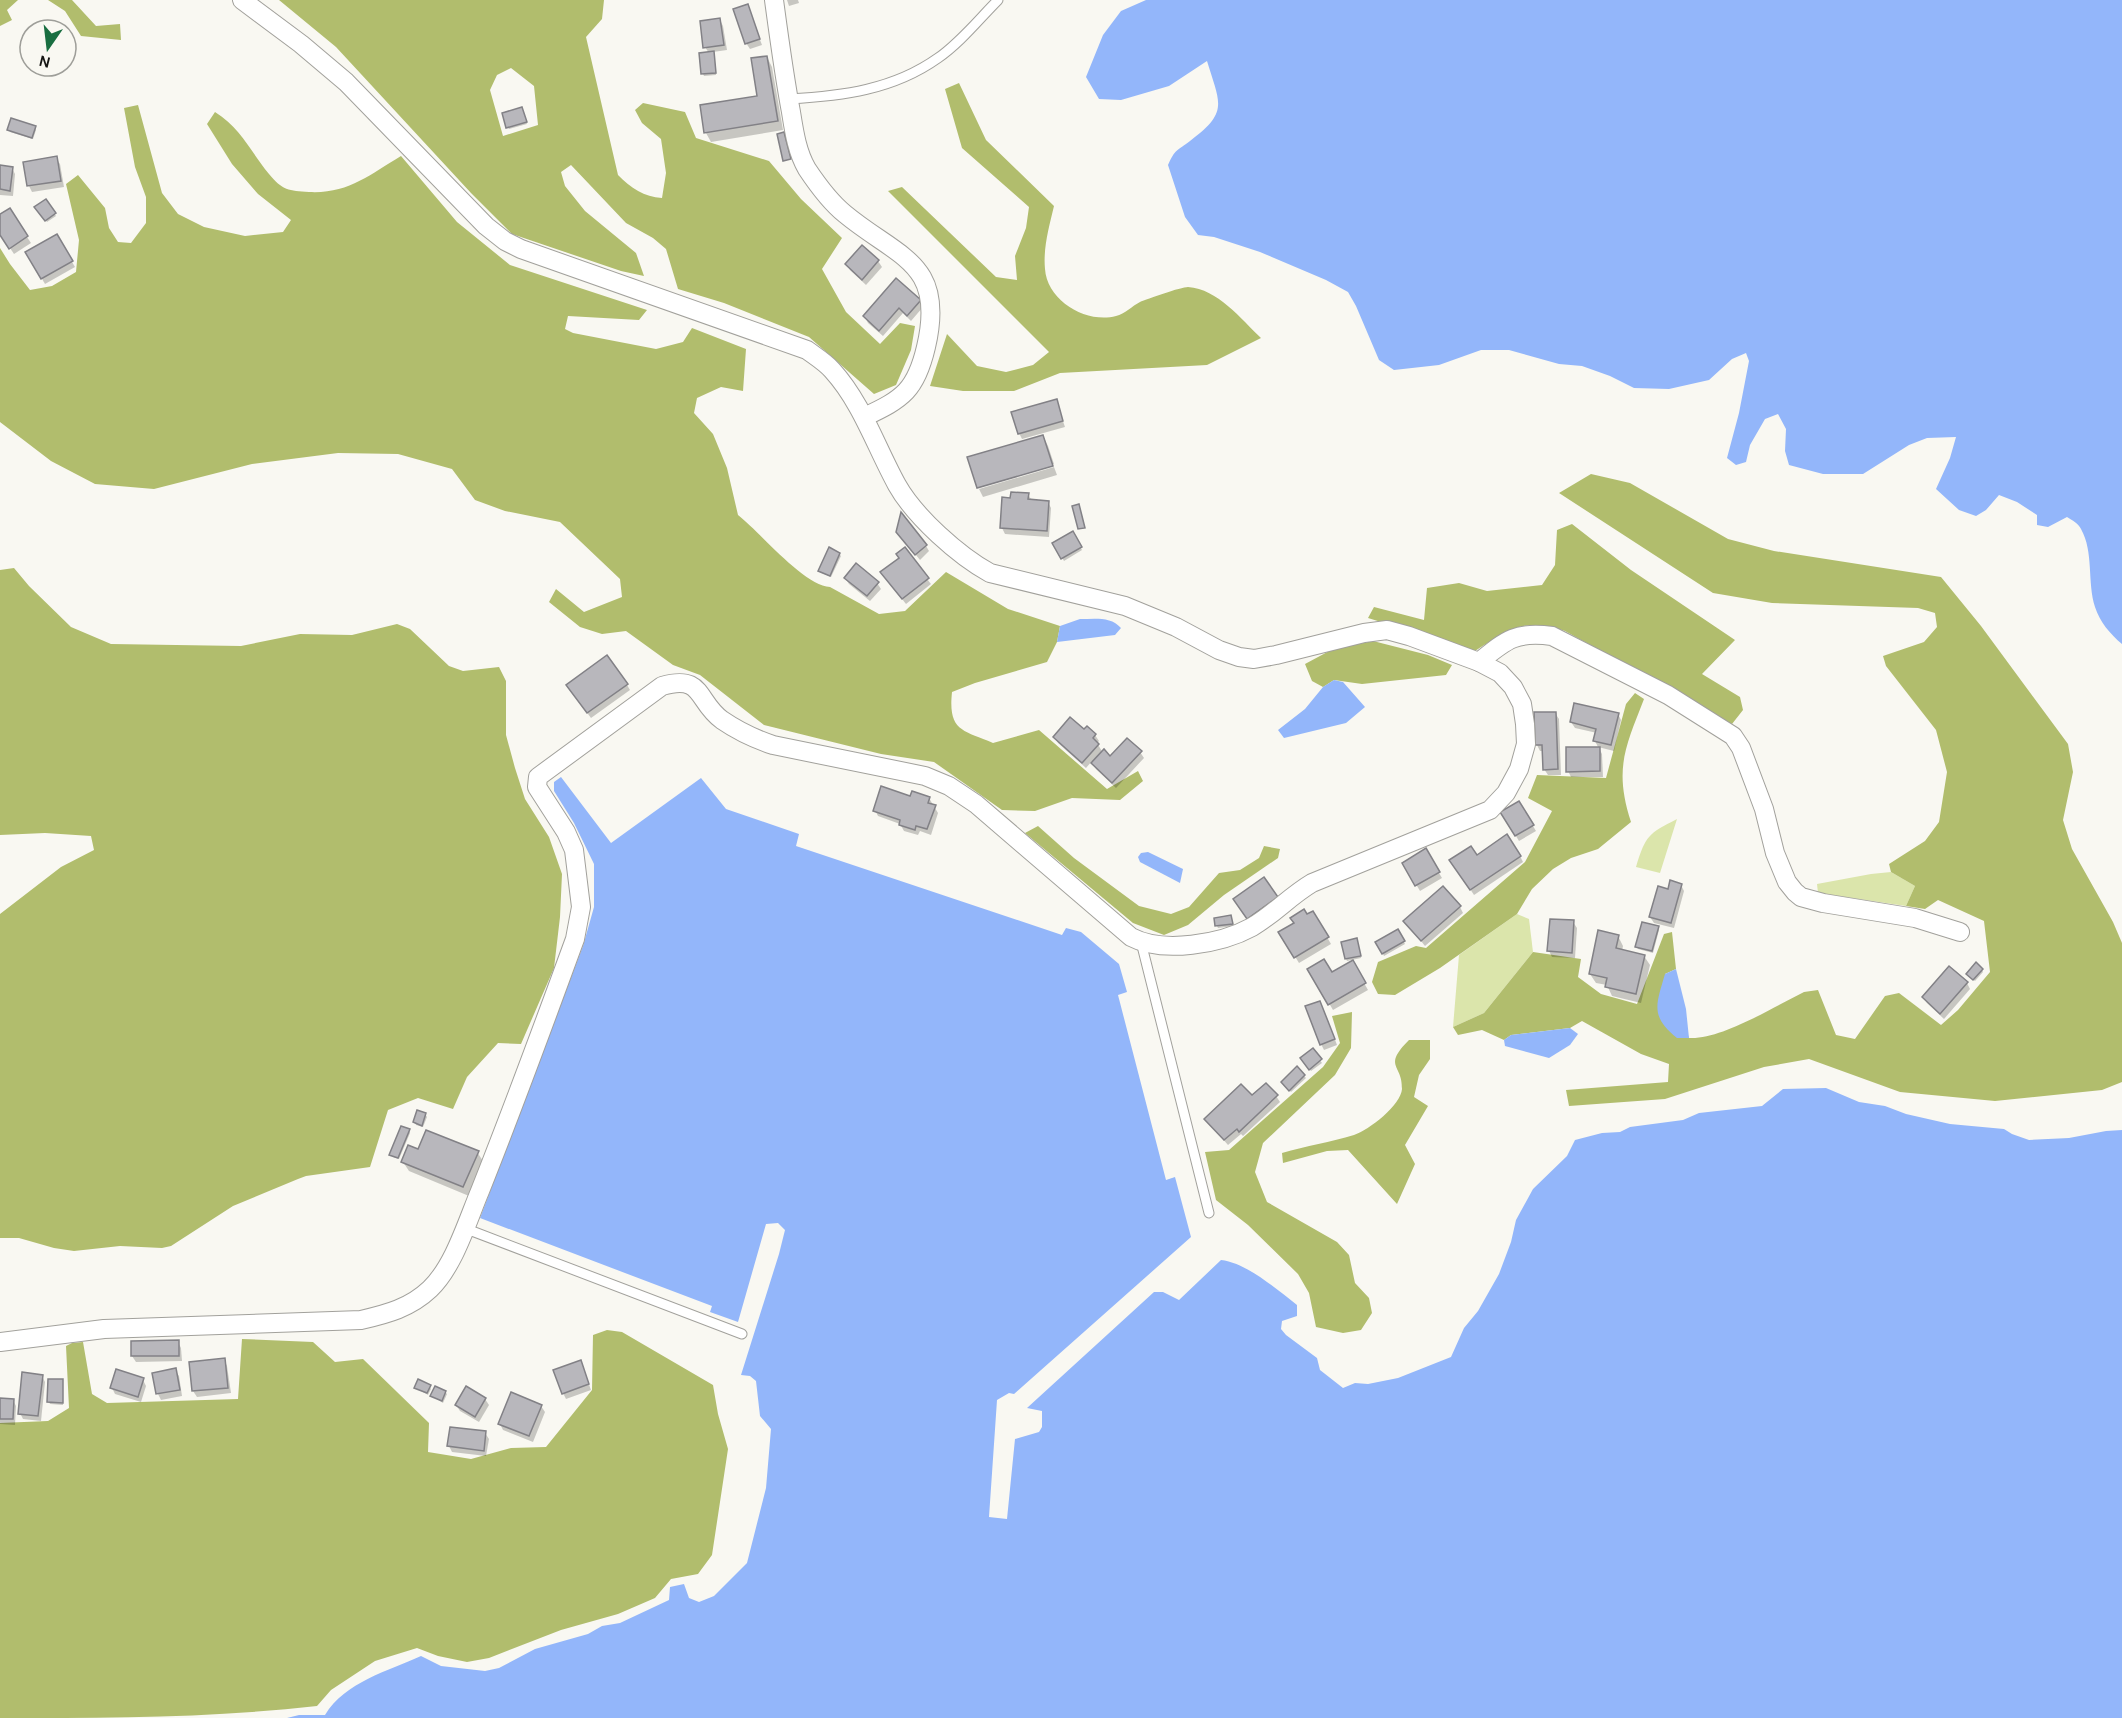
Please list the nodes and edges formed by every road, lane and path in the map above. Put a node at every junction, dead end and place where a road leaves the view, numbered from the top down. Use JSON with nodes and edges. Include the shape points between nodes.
{"nodes":[{"id":1,"x":242,"y":0,"type":"edge"},
{"id":2,"x":774,"y":0,"type":"edge"},
{"id":3,"x":998,"y":0,"type":"edge"},
{"id":4,"x":789,"y":99,"type":"junction"},
{"id":5,"x":864,"y":417,"type":"junction"},
{"id":6,"x":1479,"y":662,"type":"junction"},
{"id":7,"x":1960,"y":932,"type":"dead end"},
{"id":8,"x":1141,"y":942,"type":"junction"},
{"id":9,"x":1209,"y":1213,"type":"dead end"},
{"id":10,"x":465,"y":1228,"type":"junction"},
{"id":11,"x":742,"y":1335,"type":"dead end"},
{"id":12,"x":0,"y":1342,"type":"edge"}],
"edges":[{"from":1,"to":5,"type":"street","via":[[346,82],[505,241],[807,350],[831,368]]},
{"from":2,"to":4,"type":"street"},
{"from":3,"to":4,"type":"lane","via":[[939,58],[913,73],[867,91]]},
{"from":4,"to":5,"type":"street","via":[[796,142],[806,167],[823,191],[844,213],[905,256],[923,275],[931,296],[929,336],[917,377],[907,392]]},
{"from":5,"to":6,"type":"street","via":[[898,487],[917,512],[971,562],[990,573],[1125,606],[1239,657],[1276,655],[1387,630]]},
{"from":6,"to":7,"type":"street","via":[[1516,637],[1530,633],[1552,636],[1668,695],[1733,736],[1764,809],[1787,882],[1801,897],[1915,918]]},
{"from":6,"to":8,"type":"street","via":[[1514,687],[1525,724],[1526,744],[1519,769],[1506,793],[1490,810],[1312,883],[1234,936],[1176,947]]},
{"from":8,"to":9,"type":"lane"},
{"from":8,"to":10,"type":"street","via":[[976,804],[949,786],[925,776],[773,745],[720,718],[696,688],[686,682],[662,686],[538,777],[537,787],[574,850],[580,907],[575,939]]},
{"from":10,"to":11,"type":"lane"},
{"from":10,"to":12,"type":"street","via":[[445,1270],[432,1287],[416,1301],[393,1312],[361,1320],[104,1329]]}]}
